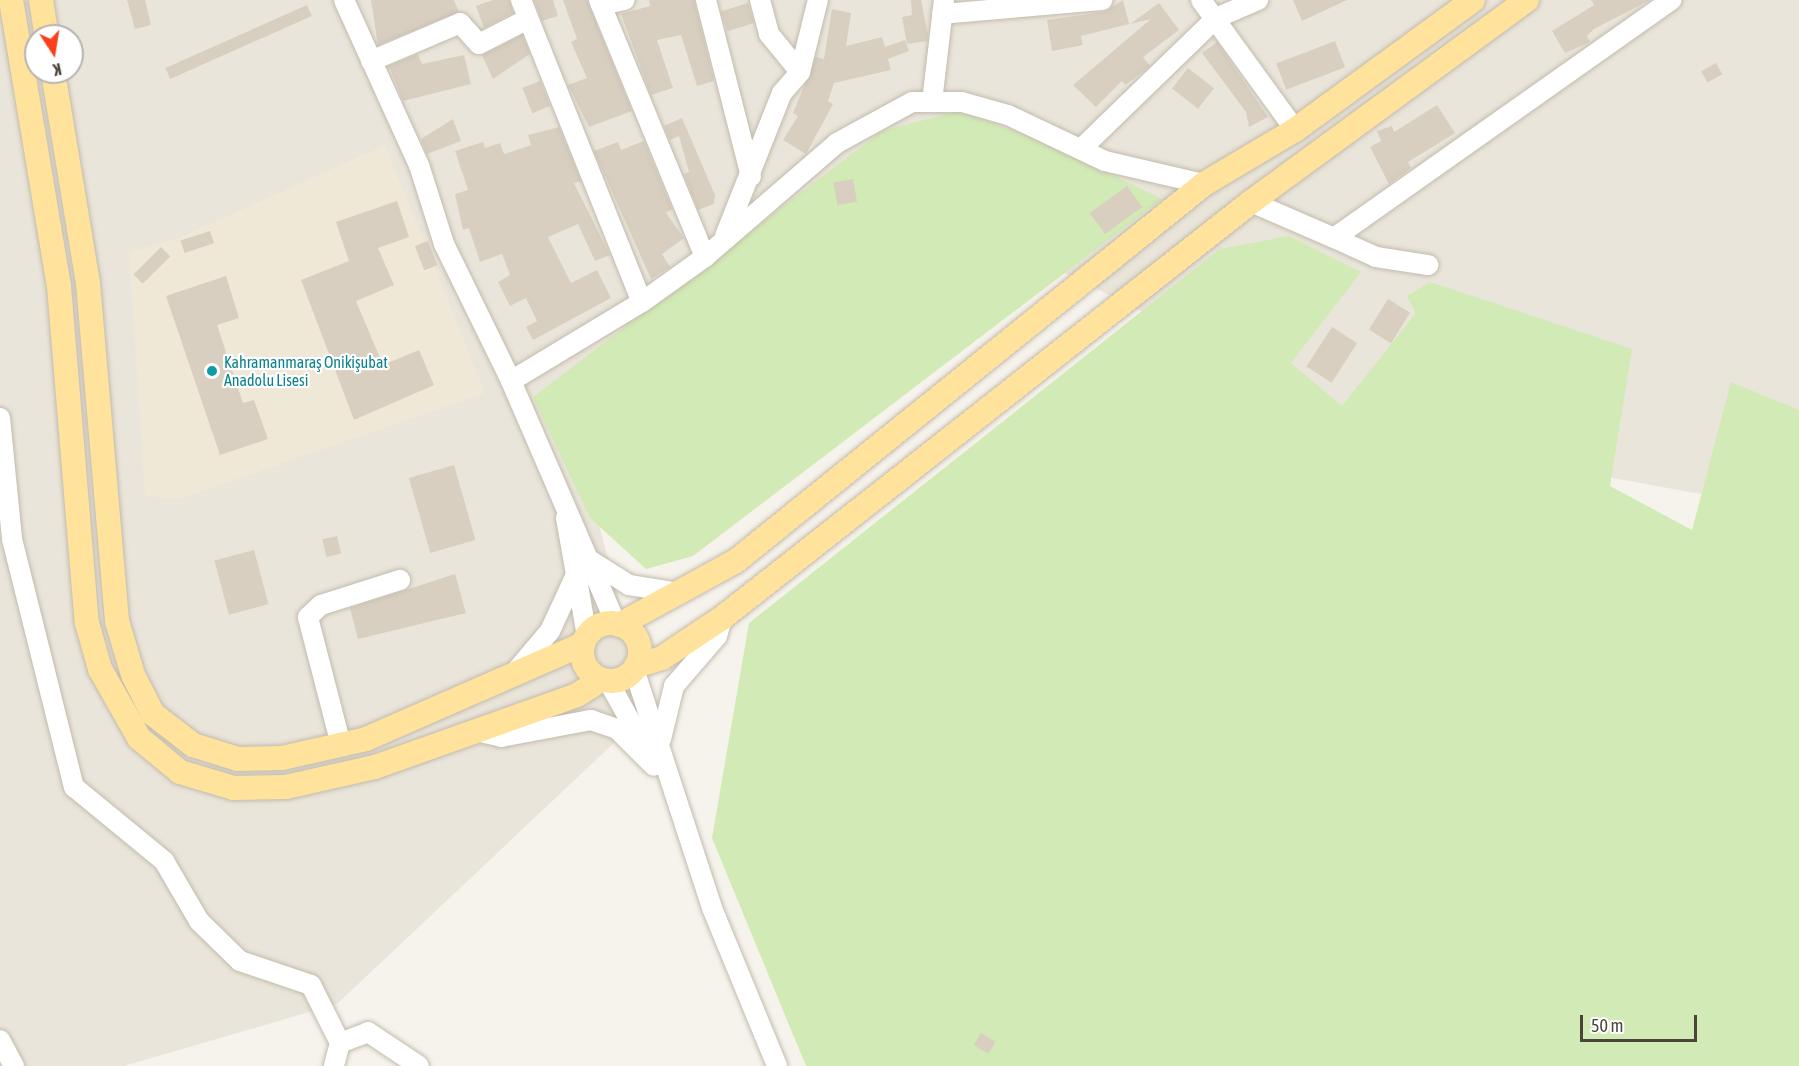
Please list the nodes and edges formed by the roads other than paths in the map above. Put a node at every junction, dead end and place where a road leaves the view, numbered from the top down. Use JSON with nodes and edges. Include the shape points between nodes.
{"nodes":[{"id":1,"x":11,"y":0,"type":"edge"},
{"id":2,"x":40,"y":0,"type":"edge"},
{"id":3,"x":344,"y":0,"type":"edge"},
{"id":4,"x":521,"y":0,"type":"edge"},
{"id":5,"x":624,"y":0,"type":"edge"},
{"id":6,"x":706,"y":0,"type":"edge"},
{"id":7,"x":760,"y":0,"type":"edge"},
{"id":8,"x":818,"y":0,"type":"edge"},
{"id":9,"x":1102,"y":0,"type":"edge"},
{"id":10,"x":1201,"y":0,"type":"edge"},
{"id":11,"x":1258,"y":0,"type":"edge"},
{"id":12,"x":1473,"y":0,"type":"edge"},
{"id":13,"x":1527,"y":0,"type":"edge"},
{"id":14,"x":1671,"y":0,"type":"edge"},
{"id":15,"x":600,"y":3,"type":"edge"},
{"id":16,"x":1055,"y":4,"type":"edge"},
{"id":17,"x":943,"y":7,"type":"edge"},
{"id":18,"x":1216,"y":18,"type":"junction"},
{"id":19,"x":528,"y":19,"type":"junction"},
{"id":20,"x":44,"y":24,"type":"edge"},
{"id":21,"x":371,"y":61,"type":"junction"},
{"id":22,"x":800,"y":72,"type":"junction"},
{"id":23,"x":54,"y":84,"type":"edge"},
{"id":24,"x":932,"y":102,"type":"junction"},
{"id":25,"x":1295,"y":130,"type":"junction"},
{"id":26,"x":1081,"y":149,"type":"junction"},
{"id":27,"x":751,"y":176,"type":"junction"},
{"id":28,"x":1204,"y":184,"type":"junction"},
{"id":29,"x":1251,"y":202,"type":"junction"},
{"id":30,"x":1334,"y":238,"type":"junction"},
{"id":31,"x":724,"y":239,"type":"junction"},
{"id":32,"x":705,"y":257,"type":"junction"},
{"id":33,"x":1428,"y":265,"type":"dead end"},
{"id":34,"x":642,"y":302,"type":"junction"},
{"id":35,"x":511,"y":381,"type":"junction"},
{"id":36,"x":0,"y":418,"type":"edge"},
{"id":37,"x":566,"y":516,"type":"junction"},
{"id":38,"x":590,"y":559,"type":"junction"},
{"id":39,"x":575,"y":577,"type":"junction"},
{"id":40,"x":400,"y":580,"type":"dead end"},
{"id":41,"x":685,"y":593,"type":"junction"},
{"id":42,"x":722,"y":618,"type":"junction"},
{"id":43,"x":617,"y":624,"type":"junction"},
{"id":44,"x":585,"y":640,"type":"junction"},
{"id":45,"x":635,"y":668,"type":"junction"},
{"id":46,"x":506,"y":679,"type":"junction"},
{"id":47,"x":604,"y":681,"type":"junction"},
{"id":48,"x":476,"y":731,"type":"junction"},
{"id":49,"x":660,"y":744,"type":"junction"},
{"id":50,"x":341,"y":745,"type":"junction"},
{"id":51,"x":654,"y":766,"type":"junction"},
{"id":52,"x":669,"y":790,"type":"junction"},
{"id":53,"x":0,"y":1040,"type":"edge"},
{"id":54,"x":340,"y":1043,"type":"junction"},
{"id":55,"x":401,"y":1059,"type":"edge"},
{"id":56,"x":14,"y":1066,"type":"edge"},
{"id":57,"x":334,"y":1066,"type":"edge"},
{"id":58,"x":419,"y":1066,"type":"edge"},
{"id":59,"x":777,"y":1066,"type":"edge"}],
"edges":[{"from":1,"to":48,"type":"main road","via":[[59,286],[87,623],[100,669],[139,738],[180,772],[234,788],[286,787],[375,767]]},
{"from":2,"to":20,"type":"main road"},
{"from":3,"to":21,"type":"street"},
{"from":4,"to":19,"type":"street"},
{"from":5,"to":15,"type":"street"},
{"from":6,"to":27,"type":"street"},
{"from":7,"to":22,"type":"street","via":[[769,34]]},
{"from":8,"to":22,"type":"street"},
{"from":9,"to":16,"type":"street"},
{"from":10,"to":18,"type":"street"},
{"from":11,"to":18,"type":"street"},
{"from":12,"to":25,"type":"main road"},
{"from":13,"to":29,"type":"main road"},
{"from":14,"to":30,"type":"street"},
{"from":15,"to":32,"type":"street"},
{"from":16,"to":17,"type":"street"},
{"from":17,"to":24,"type":"street"},
{"from":18,"to":25,"type":"street"},
{"from":18,"to":26,"type":"street"},
{"from":19,"to":21,"type":"street","via":[[479,44],[460,23]]},
{"from":19,"to":34,"type":"street"},
{"from":21,"to":35,"type":"street","via":[[419,165],[448,254]]},
{"from":22,"to":27,"type":"street","via":[[782,93]]},
{"from":23,"to":50,"type":"main road","via":[[88,283],[117,621],[133,675],[153,714],[193,745],[238,759],[282,758]]},
{"from":24,"to":26,"type":"street","via":[[962,102],[1008,115]]},
{"from":24,"to":31,"type":"street","via":[[912,102],[862,127]]},
{"from":25,"to":28,"type":"main road"},
{"from":26,"to":28,"type":"street","via":[[1105,161]]},
{"from":27,"to":31,"type":"street"},
{"from":28,"to":41,"type":"main road","via":[[736,561]]},
{"from":29,"to":30,"type":"street"},
{"from":29,"to":42,"type":"main road"},
{"from":30,"to":33,"type":"street","via":[[1376,257]]},
{"from":31,"to":32,"type":"street"},
{"from":32,"to":34,"type":"street"},
{"from":34,"to":35,"type":"street"},
{"from":35,"to":37,"type":"street"},
{"from":36,"to":54,"type":"street","via":[[12,539],[74,787],[164,861],[199,921],[240,961],[311,985]]},
{"from":37,"to":38,"type":"street"},
{"from":37,"to":39,"type":"street"},
{"from":38,"to":41,"type":"street","via":[[629,585]]},
{"from":38,"to":43,"type":"street"},
{"from":39,"to":44,"type":"street"},
{"from":39,"to":46,"type":"street","via":[[550,631]]},
{"from":40,"to":50,"type":"street","via":[[321,604],[308,617]]},
{"from":41,"to":43,"type":"main road"},
{"from":42,"to":45,"type":"main road","via":[[662,658]]},
{"from":42,"to":49,"type":"street","via":[[717,636],[674,686]]},
{"from":43,"to":44,"type":"main road","via":[[600,626]]},
{"from":43,"to":45,"type":"main road","via":[[637,642]]},
{"from":44,"to":46,"type":"main road"},
{"from":44,"to":47,"type":"main road","via":[[583,661]]},
{"from":45,"to":47,"type":"main road"},
{"from":45,"to":49,"type":"street"},
{"from":46,"to":50,"type":"main road"},
{"from":47,"to":48,"type":"main road","via":[[577,695]]},
{"from":47,"to":51,"type":"street","via":[[641,733]]},
{"from":48,"to":51,"type":"street","via":[[501,736],[591,720],[616,729]]},
{"from":49,"to":52,"type":"street"},
{"from":51,"to":52,"type":"street"},
{"from":52,"to":59,"type":"street"},
{"from":53,"to":56,"type":"street"},
{"from":54,"to":55,"type":"street","via":[[368,1032]]},
{"from":54,"to":57,"type":"street"},
{"from":55,"to":58,"type":"street"}]}
